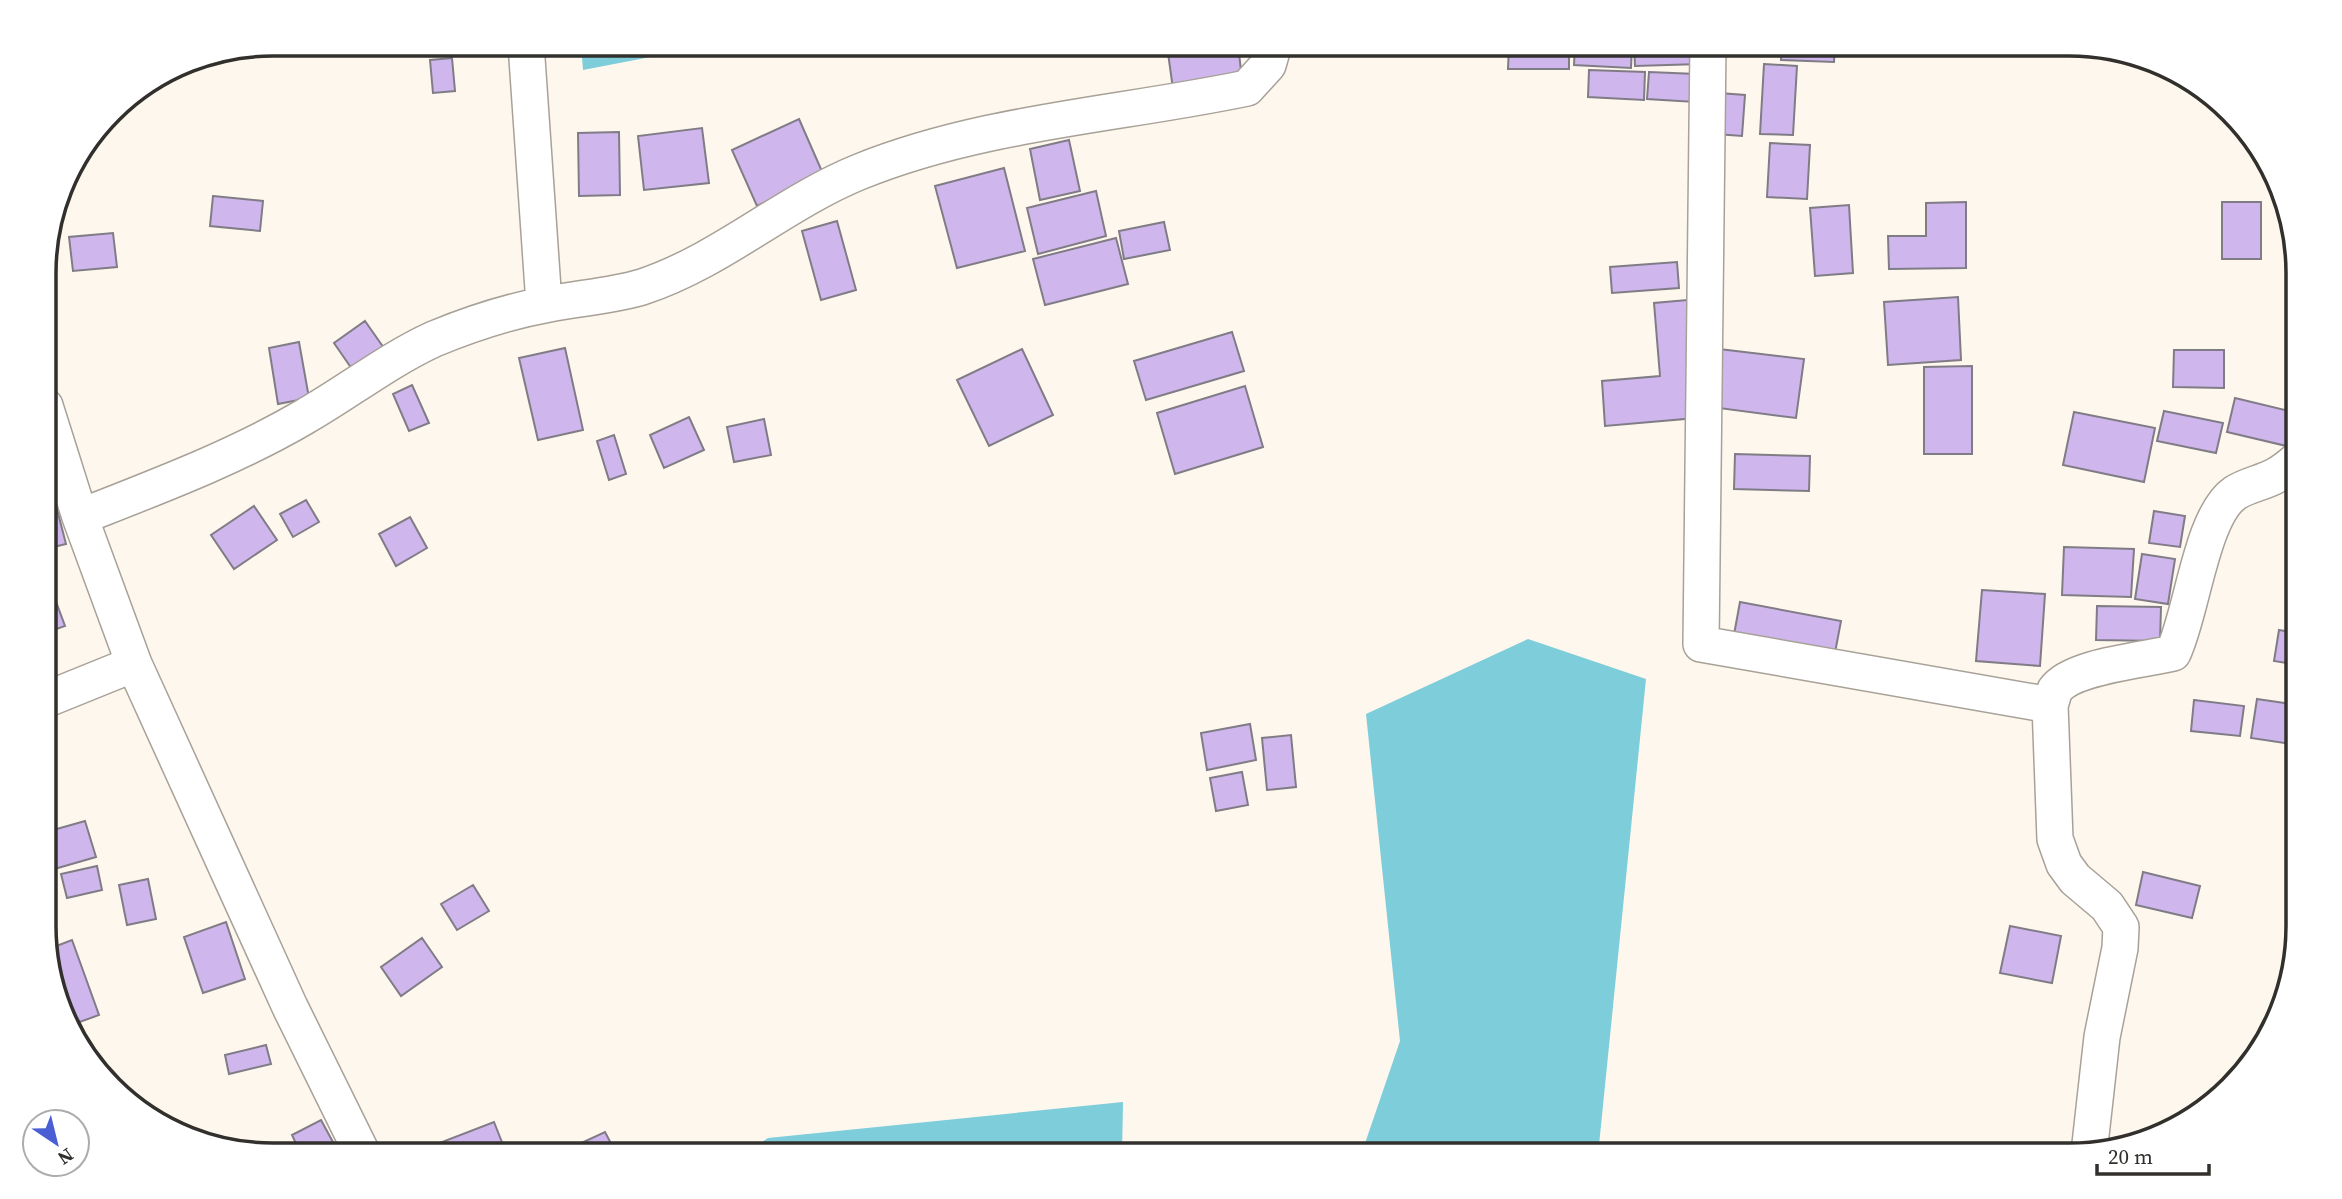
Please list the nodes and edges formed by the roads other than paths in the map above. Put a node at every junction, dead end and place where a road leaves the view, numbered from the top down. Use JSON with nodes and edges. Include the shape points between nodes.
{"nodes":[{"id":1,"x":527,"y":56,"type":"edge"},
{"id":2,"x":1270,"y":56,"type":"edge"},
{"id":3,"x":1707,"y":56,"type":"edge"},
{"id":4,"x":544,"y":304,"type":"junction"},
{"id":5,"x":56,"y":442,"type":"edge"},
{"id":6,"x":2286,"y":468,"type":"edge"},
{"id":7,"x":80,"y":517,"type":"junction"},
{"id":8,"x":134,"y":664,"type":"junction"},
{"id":9,"x":56,"y":696,"type":"edge"},
{"id":10,"x":2050,"y":705,"type":"junction"},
{"id":11,"x":2090,"y":1142,"type":"edge"},
{"id":12,"x":357,"y":1143,"type":"edge"}],
"edges":[{"from":1,"to":4,"type":"street"},
{"from":2,"to":4,"type":"street","via":[[1268,65],[1247,88],[922,149],[804,199],[701,262],[640,287]]},
{"from":3,"to":10,"type":"street","via":[[1701,644]]},
{"from":4,"to":7,"type":"street","via":[[433,340],[302,418],[192,473]]},
{"from":5,"to":7,"type":"street"},
{"from":6,"to":10,"type":"street","via":[[2234,494],[2220,510],[2200,556],[2174,653],[2089,670],[2055,690]]},
{"from":7,"to":8,"type":"street"},
{"from":8,"to":9,"type":"street"},
{"from":8,"to":12,"type":"street"},
{"from":10,"to":11,"type":"street","via":[[2055,839],[2075,879],[2107,906],[2122,927],[2102,1037]]}]}
